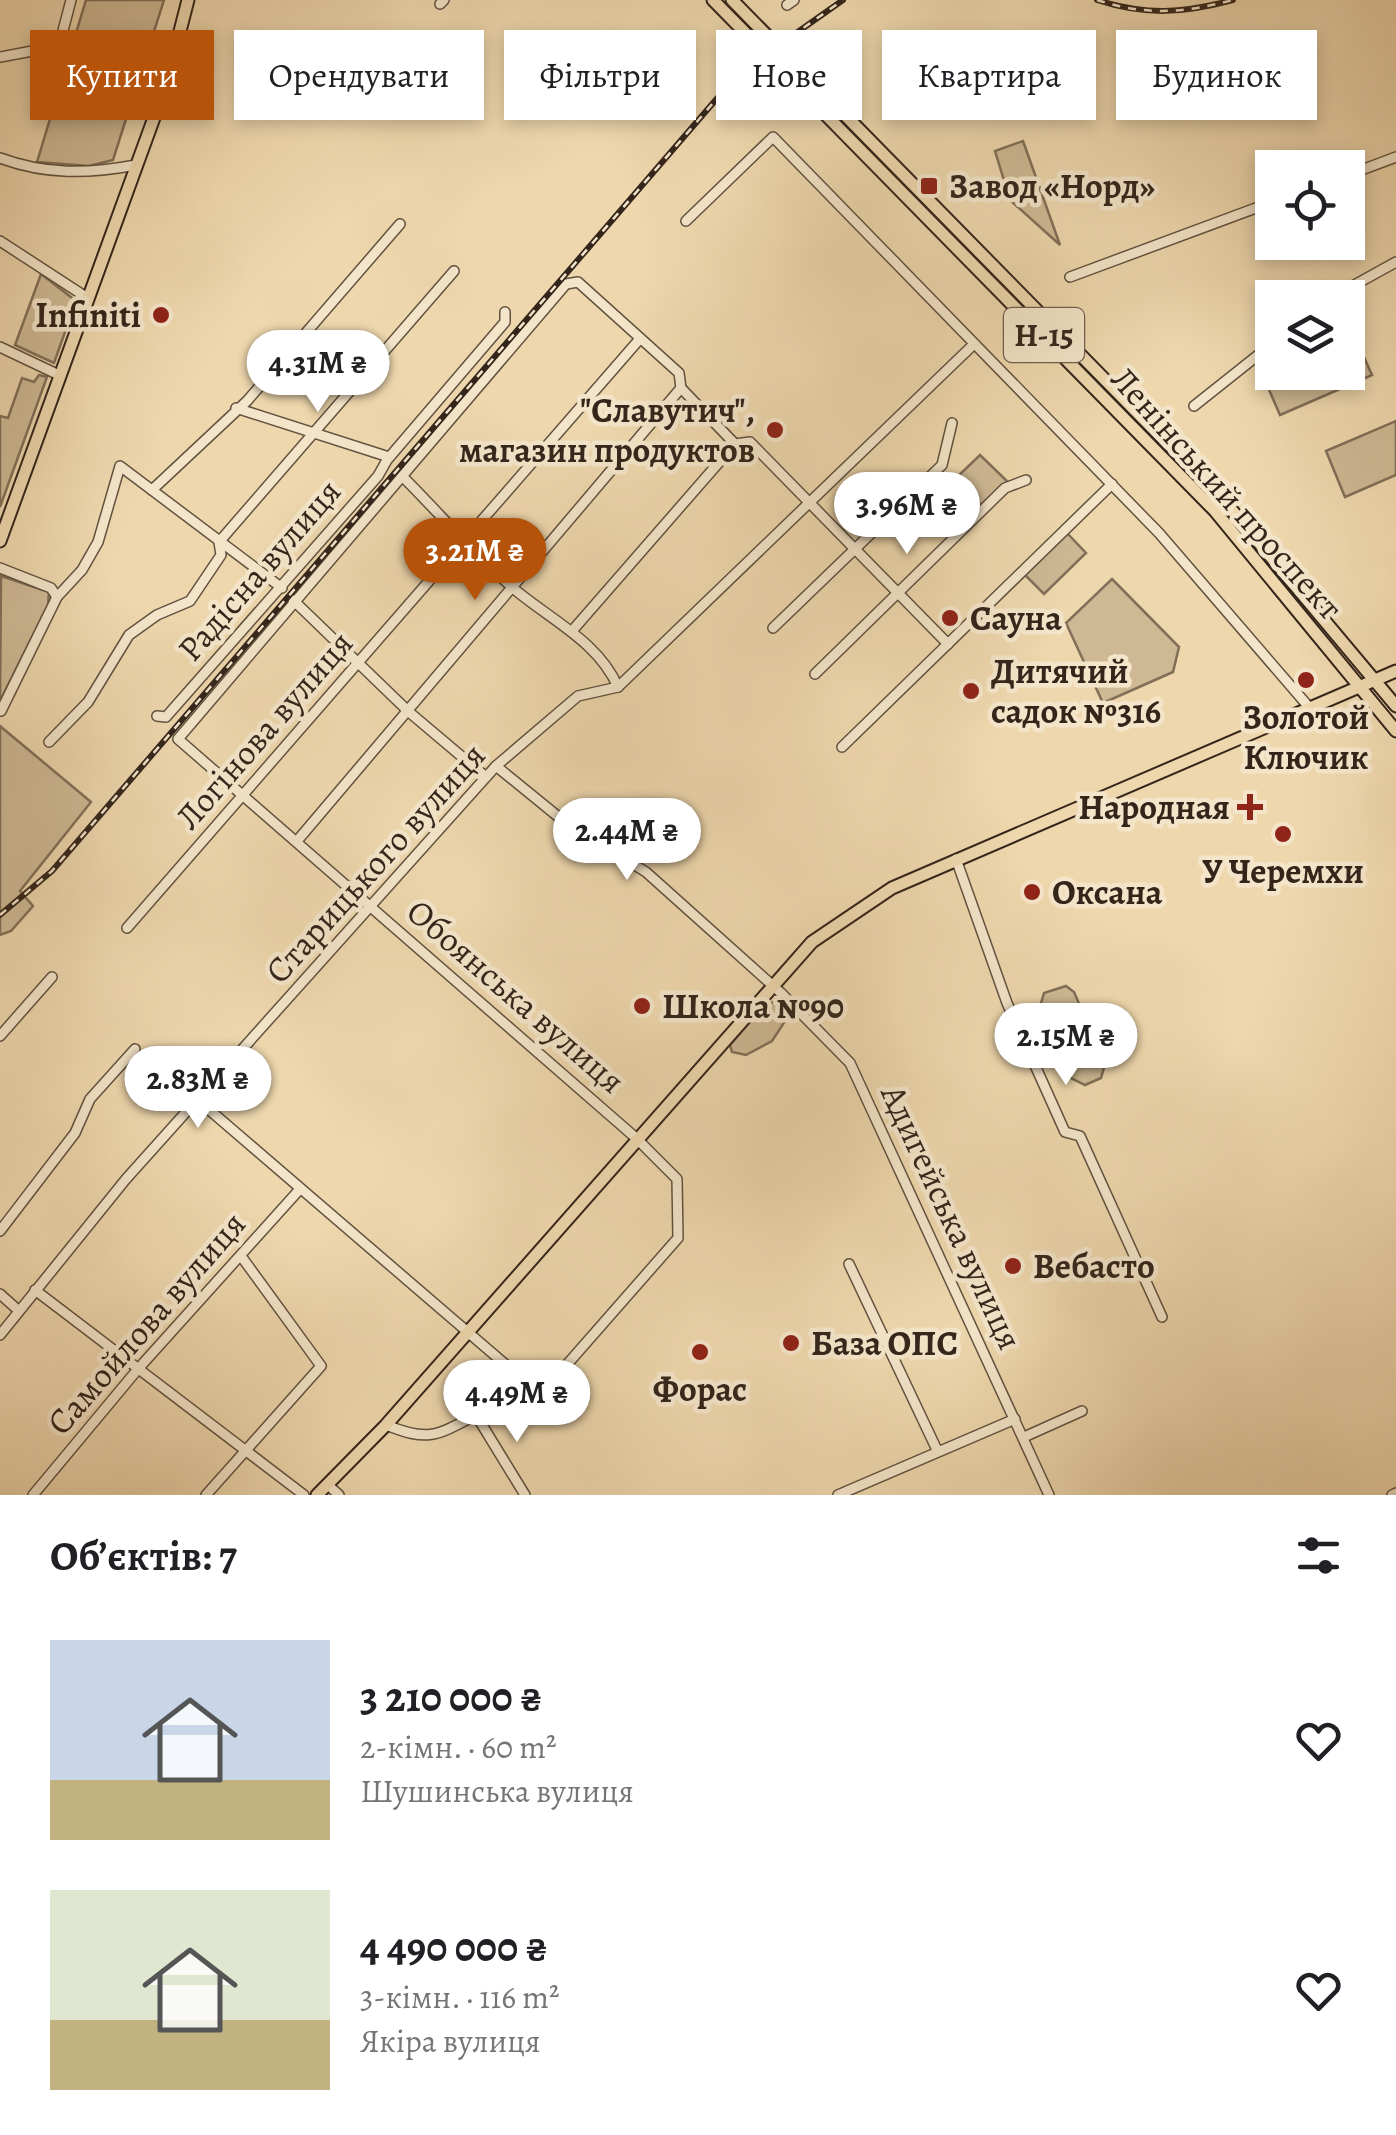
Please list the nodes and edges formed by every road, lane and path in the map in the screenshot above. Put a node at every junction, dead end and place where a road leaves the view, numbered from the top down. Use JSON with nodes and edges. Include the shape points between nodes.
{"nodes":[{"id":1,"x":71,"y":0,"type":"edge"},
{"id":2,"x":188,"y":0,"type":"edge"},
{"id":3,"x":713,"y":0,"type":"edge"},
{"id":4,"x":732,"y":0,"type":"edge"},
{"id":5,"x":0,"y":57,"type":"edge"},
{"id":6,"x":1396,"y":156,"type":"edge"},
{"id":7,"x":0,"y":158,"type":"edge"},
{"id":8,"x":136,"y":165,"type":"junction"},
{"id":9,"x":1365,"y":168,"type":"edge"},
{"id":10,"x":1255,"y":208,"type":"edge"},
{"id":11,"x":686,"y":221,"type":"dead end"},
{"id":12,"x":400,"y":224,"type":"dead end"},
{"id":13,"x":0,"y":242,"type":"edge"},
{"id":14,"x":1396,"y":262,"type":"edge"},
{"id":15,"x":454,"y":271,"type":"dead end"},
{"id":16,"x":1070,"y":278,"type":"dead end"},
{"id":17,"x":1364,"y":280,"type":"edge"},
{"id":18,"x":86,"y":297,"type":"junction"},
{"id":19,"x":504,"y":312,"type":"dead end"},
{"id":20,"x":638,"y":341,"type":"junction"},
{"id":21,"x":973,"y":345,"type":"junction"},
{"id":22,"x":0,"y":347,"type":"edge"},
{"id":23,"x":1255,"y":358,"type":"edge"},
{"id":24,"x":60,"y":375,"type":"junction"},
{"id":25,"x":681,"y":388,"type":"junction"},
{"id":26,"x":1194,"y":406,"type":"dead end"},
{"id":27,"x":236,"y":408,"type":"junction"},
{"id":28,"x":952,"y":423,"type":"dead end"},
{"id":29,"x":316,"y":434,"type":"junction"},
{"id":30,"x":735,"y":444,"type":"junction"},
{"id":31,"x":389,"y":458,"type":"junction"},
{"id":32,"x":404,"y":478,"type":"junction"},
{"id":33,"x":1026,"y":480,"type":"dead end"},
{"id":34,"x":1112,"y":484,"type":"junction"},
{"id":35,"x":152,"y":490,"type":"junction"},
{"id":36,"x":809,"y":506,"type":"junction"},
{"id":37,"x":465,"y":540,"type":"junction"},
{"id":38,"x":0,"y":541,"type":"edge"},
{"id":39,"x":219,"y":542,"type":"junction"},
{"id":40,"x":854,"y":550,"type":"junction"},
{"id":41,"x":0,"y":568,"type":"edge"},
{"id":42,"x":282,"y":588,"type":"junction"},
{"id":43,"x":514,"y":588,"type":"junction"},
{"id":44,"x":896,"y":594,"type":"junction"},
{"id":45,"x":58,"y":598,"type":"junction"},
{"id":46,"x":293,"y":600,"type":"junction"},
{"id":47,"x":773,"y":628,"type":"dead end"},
{"id":48,"x":572,"y":631,"type":"junction"},
{"id":49,"x":948,"y":644,"type":"junction"},
{"id":50,"x":357,"y":662,"type":"junction"},
{"id":51,"x":1396,"y":671,"type":"edge"},
{"id":52,"x":815,"y":674,"type":"dead end"},
{"id":53,"x":1376,"y":679,"type":"junction"},
{"id":54,"x":1358,"y":685,"type":"junction"},
{"id":55,"x":618,"y":687,"type":"junction"},
{"id":56,"x":1308,"y":706,"type":"junction"},
{"id":57,"x":1396,"y":706,"type":"edge"},
{"id":58,"x":2,"y":712,"type":"edge"},
{"id":59,"x":409,"y":712,"type":"junction"},
{"id":60,"x":157,"y":716,"type":"dead end"},
{"id":61,"x":1396,"y":732,"type":"edge"},
{"id":62,"x":178,"y":739,"type":"joint"},
{"id":63,"x":49,"y":742,"type":"dead end"},
{"id":64,"x":842,"y":747,"type":"dead end"},
{"id":65,"x":496,"y":766,"type":"junction"},
{"id":66,"x":486,"y":777,"type":"junction"},
{"id":67,"x":244,"y":795,"type":"junction"},
{"id":68,"x":297,"y":841,"type":"junction"},
{"id":69,"x":956,"y":859,"type":"junction"},
{"id":70,"x":373,"y":908,"type":"junction"},
{"id":71,"x":127,"y":928,"type":"dead end"},
{"id":72,"x":52,"y":977,"type":"dead end"},
{"id":73,"x":772,"y":985,"type":"junction"},
{"id":74,"x":0,"y":1036,"type":"edge"},
{"id":75,"x":135,"y":1048,"type":"dead end"},
{"id":76,"x":200,"y":1101,"type":"junction"},
{"id":77,"x":636,"y":1138,"type":"junction"},
{"id":78,"x":300,"y":1188,"type":"junction"},
{"id":79,"x":0,"y":1230,"type":"edge"},
{"id":80,"x":240,"y":1256,"type":"junction"},
{"id":81,"x":849,"y":1264,"type":"dead end"},
{"id":82,"x":35,"y":1290,"type":"junction"},
{"id":83,"x":0,"y":1294,"type":"edge"},
{"id":84,"x":18,"y":1310,"type":"junction"},
{"id":85,"x":1162,"y":1317,"type":"dead end"},
{"id":86,"x":467,"y":1332,"type":"junction"},
{"id":87,"x":0,"y":1334,"type":"edge"},
{"id":88,"x":138,"y":1369,"type":"junction"},
{"id":89,"x":1082,"y":1411,"type":"dead end"},
{"id":90,"x":1015,"y":1420,"type":"junction"},
{"id":91,"x":386,"y":1424,"type":"junction"},
{"id":92,"x":1024,"y":1438,"type":"junction"},
{"id":93,"x":246,"y":1450,"type":"junction"},
{"id":94,"x":938,"y":1450,"type":"junction"},
{"id":95,"x":328,"y":1485,"type":"junction"},
{"id":96,"x":34,"y":1495,"type":"edge"},
{"id":97,"x":206,"y":1495,"type":"edge"},
{"id":98,"x":304,"y":1495,"type":"edge"},
{"id":99,"x":317,"y":1495,"type":"edge"},
{"id":100,"x":339,"y":1495,"type":"edge"},
{"id":101,"x":525,"y":1495,"type":"edge"},
{"id":102,"x":838,"y":1495,"type":"edge"},
{"id":103,"x":1049,"y":1495,"type":"edge"}],
"edges":[{"from":1,"to":5,"type":"street","via":[[59,46]]},
{"from":2,"to":8,"type":"main road"},
{"from":3,"to":54,"type":"main road","name":"Ленінський проспект","number":"Н-15","via":[[1215,511]]},
{"from":4,"to":53,"type":"main road","name":"Ленінський проспект","number":"Н-15","via":[[1225,502]]},
{"from":6,"to":9,"type":"street"},
{"from":7,"to":8,"type":"street","via":[[87,174]]},
{"from":8,"to":18,"type":"main road"},
{"from":10,"to":16,"type":"street"},
{"from":11,"to":21,"type":"street","via":[[772,137]]},
{"from":12,"to":27,"type":"street"},
{"from":13,"to":18,"type":"street"},
{"from":14,"to":17,"type":"street"},
{"from":15,"to":29,"type":"street"},
{"from":18,"to":24,"type":"main road"},
{"from":19,"to":31,"type":"street","name":"Радісна вулиця","via":[[505,322]]},
{"from":20,"to":25,"type":"street","via":[[678,373]]},
{"from":20,"to":32,"type":"street","name":"Радісна вулиця","via":[[573,282]]},
{"from":20,"to":37,"type":"street","name":"Логінова вулиця"},
{"from":21,"to":34,"type":"street"},
{"from":21,"to":36,"type":"street"},
{"from":22,"to":24,"type":"street"},
{"from":23,"to":26,"type":"street"},
{"from":24,"to":38,"type":"main road"},
{"from":25,"to":30,"type":"street"},
{"from":25,"to":43,"type":"street"},
{"from":27,"to":29,"type":"street"},
{"from":27,"to":35,"type":"street"},
{"from":28,"to":40,"type":"street","via":[[942,465]]},
{"from":29,"to":31,"type":"street"},
{"from":29,"to":39,"type":"street"},
{"from":30,"to":36,"type":"street","via":[[750,442]]},
{"from":30,"to":48,"type":"street"},
{"from":31,"to":42,"type":"street","name":"Радісна вулиця"},
{"from":32,"to":37,"type":"street"},
{"from":32,"to":46,"type":"street","name":"Радісна вулиця"},
{"from":33,"to":44,"type":"street","via":[[1005,488]]},
{"from":34,"to":49,"type":"street"},
{"from":34,"to":56,"type":"street"},
{"from":35,"to":39,"type":"street"},
{"from":35,"to":45,"type":"street","via":[[120,466],[98,542]]},
{"from":36,"to":40,"type":"street"},
{"from":36,"to":55,"type":"street"},
{"from":37,"to":43,"type":"street"},
{"from":37,"to":50,"type":"street","name":"Логінова вулиця"},
{"from":39,"to":42,"type":"street"},
{"from":39,"to":63,"type":"street","via":[[221,555],[190,600],[130,635],[88,702]]},
{"from":40,"to":44,"type":"street"},
{"from":40,"to":47,"type":"street"},
{"from":41,"to":45,"type":"street","via":[[51,588]]},
{"from":42,"to":60,"type":"street","name":"Радісна вулиця","via":[[166,716]]},
{"from":43,"to":48,"type":"street"},
{"from":43,"to":59,"type":"street"},
{"from":44,"to":49,"type":"street"},
{"from":44,"to":52,"type":"street"},
{"from":45,"to":58,"type":"street"},
{"from":46,"to":50,"type":"street"},
{"from":46,"to":62,"type":"street","name":"Радісна вулиця"},
{"from":48,"to":55,"type":"street"},
{"from":49,"to":64,"type":"street"},
{"from":50,"to":59,"type":"street"},
{"from":50,"to":67,"type":"street","name":"Логінова вулиця"},
{"from":51,"to":53,"type":"main road"},
{"from":53,"to":54,"type":"main road"},
{"from":53,"to":57,"type":"main road","name":"Ленінський проспект","number":"Н-15"},
{"from":54,"to":56,"type":"main road"},
{"from":54,"to":61,"type":"main road","name":"Ленінський проспект","number":"Н-15"},
{"from":55,"to":65,"type":"street","name":"Старицького вулиця","via":[[578,696]]},
{"from":56,"to":69,"type":"main road"},
{"from":59,"to":66,"type":"street"},
{"from":59,"to":68,"type":"street"},
{"from":62,"to":67,"type":"street","name":"Обоянська вулиця"},
{"from":65,"to":66,"type":"street","name":"Старицького вулиця"},
{"from":65,"to":73,"type":"street","name":"Адигейська вулиця","via":[[566,823],[646,872]]},
{"from":66,"to":70,"type":"street","name":"Старицького вулиця"},
{"from":67,"to":68,"type":"street","name":"Обоянська вулиця"},
{"from":67,"to":71,"type":"street","name":"Логінова вулиця"},
{"from":68,"to":70,"type":"street","name":"Обоянська вулиця"},
{"from":69,"to":73,"type":"main road","via":[[849,915]]},
{"from":69,"to":85,"type":"street","via":[[1014,1018],[1065,1132],[1080,1136]]},
{"from":70,"to":76,"type":"street","name":"Старицького вулиця"},
{"from":70,"to":77,"type":"street","name":"Обоянська вулиця"},
{"from":72,"to":74,"type":"street"},
{"from":73,"to":77,"type":"main road"},
{"from":73,"to":90,"type":"street","name":"Адигейська вулиця","via":[[850,1063]]},
{"from":75,"to":79,"type":"street","via":[[90,1099],[75,1133]]},
{"from":76,"to":78,"type":"street"},
{"from":76,"to":82,"type":"street","name":"Старицького вулиця"},
{"from":77,"to":86,"type":"main road"},
{"from":77,"to":86,"type":"street","name":"Обоянська вулиця","via":[[676,1179],[678,1238],[549,1385],[534,1390]]},
{"from":78,"to":80,"type":"street","name":"Самойлова вулиця"},
{"from":78,"to":86,"type":"street"},
{"from":80,"to":88,"type":"street","name":"Самойлова вулиця"},
{"from":80,"to":93,"type":"street","via":[[321,1366]]},
{"from":81,"to":94,"type":"street"},
{"from":82,"to":84,"type":"street","name":"Старицького вулиця"},
{"from":82,"to":88,"type":"street"},
{"from":83,"to":84,"type":"street"},
{"from":84,"to":87,"type":"street","name":"Старицького вулиця"},
{"from":86,"to":91,"type":"main road"},
{"from":88,"to":93,"type":"street"},
{"from":88,"to":96,"type":"street","name":"Самойлова вулиця"},
{"from":89,"to":92,"type":"street"},
{"from":90,"to":92,"type":"street","name":"Адигейська вулиця"},
{"from":90,"to":94,"type":"street"},
{"from":91,"to":95,"type":"main road"},
{"from":91,"to":101,"type":"street","via":[[417,1437],[435,1436],[476,1415]]},
{"from":92,"to":103,"type":"street","name":"Адигейська вулиця"},
{"from":93,"to":97,"type":"street"},
{"from":93,"to":98,"type":"street"},
{"from":94,"to":102,"type":"street"},
{"from":95,"to":99,"type":"main road"},
{"from":95,"to":100,"type":"street"}]}
